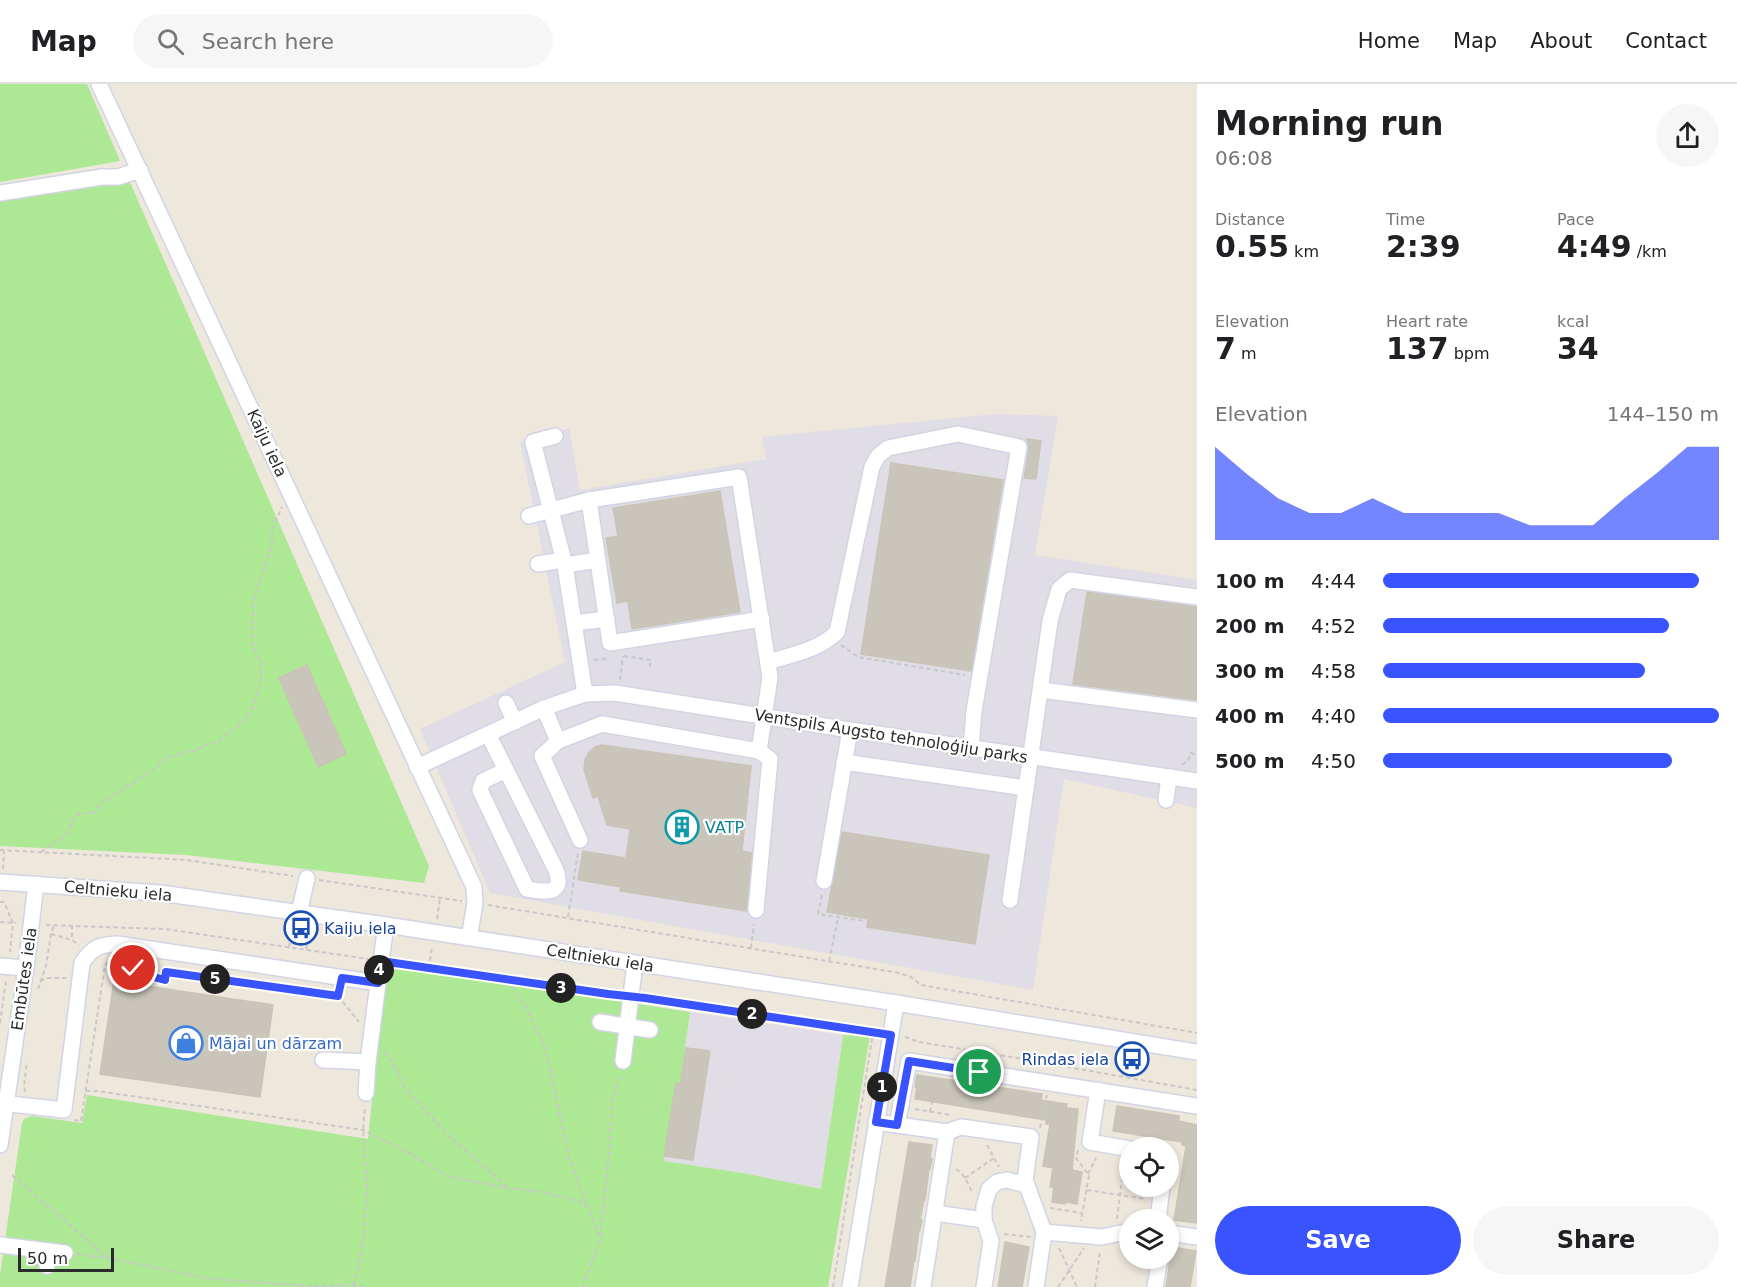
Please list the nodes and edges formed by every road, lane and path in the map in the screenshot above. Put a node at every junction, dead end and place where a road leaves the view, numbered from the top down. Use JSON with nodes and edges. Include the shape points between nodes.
{"nodes":[{"id":1,"x":99,"y":84,"type":"edge"},
{"id":2,"x":140,"y":170,"type":"junction"},
{"id":3,"x":0,"y":193,"type":"edge"},
{"id":4,"x":555,"y":436,"type":"dead end"},
{"id":5,"x":285,"y":500,"type":"dead end"},
{"id":6,"x":589,"y":500,"type":"junction"},
{"id":7,"x":551,"y":510,"type":"junction"},
{"id":8,"x":529,"y":516,"type":"dead end"},
{"id":9,"x":598,"y":560,"type":"junction"},
{"id":10,"x":564,"y":562,"type":"junction"},
{"id":11,"x":538,"y":564,"type":"dead end"},
{"id":12,"x":1197,"y":597,"type":"edge"},
{"id":13,"x":607,"y":619,"type":"junction"},
{"id":14,"x":762,"y":619,"type":"junction"},
{"id":15,"x":574,"y":623,"type":"junction"},
{"id":16,"x":831,"y":638,"type":"junction"},
{"id":17,"x":612,"y":657,"type":"dead end"},
{"id":18,"x":591,"y":660,"type":"dead end"},
{"id":19,"x":768,"y":662,"type":"junction"},
{"id":20,"x":649,"y":669,"type":"dead end"},
{"id":21,"x":969,"y":676,"type":"dead end"},
{"id":22,"x":620,"y":684,"type":"dead end"},
{"id":23,"x":1041,"y":690,"type":"junction"},
{"id":24,"x":585,"y":694,"type":"junction"},
{"id":25,"x":506,"y":703,"type":"dead end"},
{"id":26,"x":544,"y":708,"type":"junction"},
{"id":27,"x":1197,"y":710,"type":"edge"},
{"id":28,"x":765,"y":717,"type":"junction"},
{"id":29,"x":515,"y":722,"type":"junction"},
{"id":30,"x":850,"y":730,"type":"junction"},
{"id":31,"x":488,"y":734,"type":"junction"},
{"id":32,"x":558,"y":741,"type":"junction"},
{"id":33,"x":971,"y":748,"type":"junction"},
{"id":34,"x":759,"y":751,"type":"junction"},
{"id":35,"x":1197,"y":754,"type":"edge"},
{"id":36,"x":1031,"y":758,"type":"junction"},
{"id":37,"x":844,"y":762,"type":"junction"},
{"id":38,"x":1183,"y":765,"type":"dead end"},
{"id":39,"x":417,"y":767,"type":"junction"},
{"id":40,"x":506,"y":770,"type":"junction"},
{"id":41,"x":1169,"y":777,"type":"junction"},
{"id":42,"x":1197,"y":782,"type":"edge"},
{"id":43,"x":1026,"y":788,"type":"junction"},
{"id":44,"x":1166,"y":800,"type":"dead end"},
{"id":45,"x":580,"y":840,"type":"joint"},
{"id":46,"x":0,"y":850,"type":"edge"},
{"id":47,"x":41,"y":852,"type":"junction"},
{"id":48,"x":307,"y":878,"type":"junction"},
{"id":49,"x":824,"y":881,"type":"joint"},
{"id":50,"x":0,"y":882,"type":"edge"},
{"id":51,"x":36,"y":884,"type":"junction"},
{"id":52,"x":440,"y":898,"type":"junction"},
{"id":53,"x":1010,"y":900,"type":"dead end"},
{"id":54,"x":0,"y":902,"type":"edge"},
{"id":55,"x":475,"y":903,"type":"junction"},
{"id":56,"x":756,"y":910,"type":"joint"},
{"id":57,"x":299,"y":913,"type":"junction"},
{"id":58,"x":568,"y":917,"type":"junction"},
{"id":59,"x":838,"y":918,"type":"junction"},
{"id":60,"x":864,"y":921,"type":"dead end"},
{"id":61,"x":0,"y":922,"type":"edge"},
{"id":62,"x":13,"y":923,"type":"junction"},
{"id":63,"x":32,"y":924,"type":"junction"},
{"id":64,"x":54,"y":925,"type":"junction"},
{"id":65,"x":72,"y":925,"type":"junction"},
{"id":66,"x":386,"y":925,"type":"junction"},
{"id":67,"x":436,"y":925,"type":"dead end"},
{"id":68,"x":470,"y":938,"type":"junction"},
{"id":69,"x":72,"y":940,"type":"dead end"},
{"id":70,"x":433,"y":941,"type":"dead end"},
{"id":71,"x":290,"y":947,"type":"junction"},
{"id":72,"x":751,"y":948,"type":"junction"},
{"id":73,"x":306,"y":950,"type":"junction"},
{"id":74,"x":169,"y":952,"type":"junction"},
{"id":75,"x":381,"y":961,"type":"junction"},
{"id":76,"x":829,"y":961,"type":"junction"},
{"id":77,"x":635,"y":963,"type":"junction"},
{"id":78,"x":0,"y":966,"type":"edge"},
{"id":79,"x":26,"y":968,"type":"junction"},
{"id":80,"x":429,"y":968,"type":"junction"},
{"id":81,"x":166,"y":972,"type":"junction"},
{"id":82,"x":342,"y":978,"type":"junction"},
{"id":83,"x":508,"y":980,"type":"junction"},
{"id":84,"x":378,"y":983,"type":"junction"},
{"id":85,"x":38,"y":989,"type":"dead end"},
{"id":86,"x":338,"y":996,"type":"junction"},
{"id":87,"x":632,"y":996,"type":"junction"},
{"id":88,"x":896,"y":1003,"type":"junction"},
{"id":89,"x":600,"y":1022,"type":"dead end"},
{"id":90,"x":628,"y":1026,"type":"junction"},
{"id":91,"x":650,"y":1030,"type":"dead end"},
{"id":92,"x":873,"y":1032,"type":"junction"},
{"id":93,"x":1197,"y":1033,"type":"edge"},
{"id":94,"x":891,"y":1035,"type":"junction"},
{"id":95,"x":371,"y":1036,"type":"junction"},
{"id":96,"x":1197,"y":1052,"type":"edge"},
{"id":97,"x":29,"y":1054,"type":"dead end"},
{"id":98,"x":323,"y":1060,"type":"dead end"},
{"id":99,"x":623,"y":1061,"type":"joint"},
{"id":100,"x":368,"y":1062,"type":"junction"},
{"id":101,"x":1098,"y":1090,"type":"junction"},
{"id":102,"x":1197,"y":1090,"type":"edge"},
{"id":103,"x":86,"y":1091,"type":"junction"},
{"id":104,"x":366,"y":1093,"type":"joint"},
{"id":105,"x":3,"y":1103,"type":"edge"},
{"id":106,"x":29,"y":1106,"type":"junction"},
{"id":107,"x":1197,"y":1106,"type":"edge"},
{"id":108,"x":71,"y":1119,"type":"dead end"},
{"id":109,"x":876,"y":1122,"type":"junction"},
{"id":110,"x":897,"y":1125,"type":"junction"},
{"id":111,"x":363,"y":1130,"type":"junction"},
{"id":112,"x":979,"y":1130,"type":"junction"},
{"id":113,"x":947,"y":1132,"type":"junction"},
{"id":114,"x":0,"y":1144,"type":"edge"},
{"id":115,"x":1103,"y":1145,"type":"junction"},
{"id":116,"x":1078,"y":1147,"type":"dead end"},
{"id":117,"x":1119,"y":1147,"type":"edge"},
{"id":118,"x":994,"y":1158,"type":"junction"},
{"id":119,"x":942,"y":1164,"type":"junction"},
{"id":120,"x":1088,"y":1174,"type":"junction"},
{"id":121,"x":12,"y":1175,"type":"dead end"},
{"id":122,"x":965,"y":1178,"type":"junction"},
{"id":123,"x":1006,"y":1180,"type":"junction"},
{"id":124,"x":1026,"y":1185,"type":"junction"},
{"id":125,"x":507,"y":1188,"type":"junction"},
{"id":126,"x":1087,"y":1190,"type":"junction"},
{"id":127,"x":972,"y":1193,"type":"dead end"},
{"id":128,"x":1119,"y":1195,"type":"joint"},
{"id":129,"x":1127,"y":1197,"type":"edge"},
{"id":130,"x":1160,"y":1205,"type":"edge"},
{"id":131,"x":588,"y":1208,"type":"junction"},
{"id":132,"x":1050,"y":1209,"type":"dead end"},
{"id":133,"x":935,"y":1213,"type":"junction"},
{"id":134,"x":1082,"y":1213,"type":"junction"},
{"id":135,"x":984,"y":1220,"type":"junction"},
{"id":136,"x":1108,"y":1232,"type":"edge"},
{"id":137,"x":1046,"y":1234,"type":"junction"},
{"id":138,"x":1179,"y":1235,"type":"edge"},
{"id":139,"x":1197,"y":1237,"type":"edge"},
{"id":140,"x":600,"y":1238,"type":"junction"},
{"id":141,"x":991,"y":1241,"type":"junction"},
{"id":142,"x":0,"y":1245,"type":"edge"},
{"id":143,"x":65,"y":1253,"type":"joint"},
{"id":144,"x":108,"y":1258,"type":"junction"},
{"id":145,"x":1158,"y":1269,"type":"edge"},
{"id":146,"x":1069,"y":1270,"type":"junction"},
{"id":147,"x":354,"y":1285,"type":"junction"},
{"id":148,"x":365,"y":1287,"type":"edge"},
{"id":149,"x":584,"y":1287,"type":"edge"},
{"id":150,"x":833,"y":1287,"type":"edge"},
{"id":151,"x":850,"y":1287,"type":"edge"},
{"id":152,"x":923,"y":1287,"type":"edge"},
{"id":153,"x":984,"y":1287,"type":"edge"},
{"id":154,"x":1036,"y":1287,"type":"edge"},
{"id":155,"x":1058,"y":1287,"type":"edge"},
{"id":156,"x":1077,"y":1287,"type":"edge"},
{"id":157,"x":1095,"y":1287,"type":"edge"},
{"id":158,"x":1155,"y":1287,"type":"edge"}],
"edges":[{"from":1,"to":2,"type":"street","name":"Kaiju iela"},
{"from":2,"to":3,"type":"street","via":[[118,177]]},
{"from":2,"to":39,"type":"street","name":"Kaiju iela"},
{"from":4,"to":7,"type":"street","via":[[533,442]]},
{"from":5,"to":47,"type":"path","via":[[272,529],[272,546],[253,601],[253,644],[261,664],[261,682],[252,709],[241,724],[218,741],[168,757],[101,803],[95,812],[74,817],[66,835]]},
{"from":6,"to":7,"type":"street"},
{"from":6,"to":9,"type":"street"},
{"from":6,"to":14,"type":"street","via":[[739,477]]},
{"from":7,"to":8,"type":"street"},
{"from":7,"to":10,"type":"street"},
{"from":9,"to":10,"type":"street"},
{"from":9,"to":13,"type":"street"},
{"from":10,"to":11,"type":"street"},
{"from":10,"to":15,"type":"street"},
{"from":12,"to":23,"type":"street","via":[[1070,580],[1059,589],[1050,621]]},
{"from":13,"to":14,"type":"street","via":[[610,643]]},
{"from":13,"to":15,"type":"street"},
{"from":14,"to":19,"type":"street"},
{"from":15,"to":24,"type":"street"},
{"from":16,"to":19,"type":"street"},
{"from":16,"to":21,"type":"path","via":[[858,657]]},
{"from":16,"to":33,"type":"street","via":[[837,632],[872,466],[878,456],[888,448],[958,434],[1019,447]]},
{"from":17,"to":18,"type":"path"},
{"from":19,"to":28,"type":"street"},
{"from":20,"to":22,"type":"path","via":[[651,660],[623,656]]},
{"from":23,"to":27,"type":"street"},
{"from":23,"to":36,"type":"street"},
{"from":24,"to":26,"type":"street","name":"Ventspils Augsto tehnoloģiju parks"},
{"from":24,"to":28,"type":"street","name":"Ventspils Augsto tehnoloģiju parks","via":[[615,693]]},
{"from":25,"to":29,"type":"street"},
{"from":26,"to":29,"type":"street","name":"Ventspils Augsto tehnoloģiju parks"},
{"from":26,"to":32,"type":"street"},
{"from":28,"to":30,"type":"street","name":"Ventspils Augsto tehnoloģiju parks"},
{"from":28,"to":34,"type":"street"},
{"from":29,"to":31,"type":"street","name":"Ventspils Augsto tehnoloģiju parks"},
{"from":30,"to":33,"type":"street","name":"Ventspils Augsto tehnoloģiju parks"},
{"from":30,"to":37,"type":"street"},
{"from":31,"to":39,"type":"street","name":"Ventspils Augsto tehnoloģiju parks"},
{"from":31,"to":40,"type":"street"},
{"from":32,"to":34,"type":"street","via":[[602,724]]},
{"from":32,"to":45,"type":"street","via":[[542,756]]},
{"from":33,"to":36,"type":"street","name":"Ventspils Augsto tehnoloģiju parks"},
{"from":34,"to":56,"type":"street","via":[[770,759]]},
{"from":35,"to":38,"type":"path","via":[[1191,753]]},
{"from":36,"to":41,"type":"street","name":"Ventspils Augsto tehnoloģiju parks"},
{"from":36,"to":43,"type":"street"},
{"from":37,"to":43,"type":"street"},
{"from":37,"to":49,"type":"street"},
{"from":39,"to":55,"type":"street","name":"Kaiju iela","via":[[474,887]]},
{"from":40,"to":40,"type":"street","via":[[483,781],[480,790],[527,890],[553,891],[559,879],[556,870]]},
{"from":41,"to":42,"type":"street","name":"Ventspils Augsto tehnoloģiju parks"},
{"from":41,"to":44,"type":"street"},
{"from":43,"to":53,"type":"street"},
{"from":45,"to":58,"type":"path"},
{"from":46,"to":47,"type":"path"},
{"from":47,"to":48,"type":"path","via":[[187,860]]},
{"from":48,"to":52,"type":"path"},
{"from":48,"to":57,"type":"street"},
{"from":49,"to":59,"type":"path","via":[[818,914]]},
{"from":50,"to":51,"type":"street","name":"Celtnieku iela"},
{"from":51,"to":57,"type":"street","name":"Celtnieku iela","via":[[160,893]]},
{"from":51,"to":63,"type":"street","name":"Embūtes iela"},
{"from":52,"to":55,"type":"path"},
{"from":52,"to":67,"type":"path"},
{"from":54,"to":62,"type":"path","via":[[4,902]]},
{"from":55,"to":58,"type":"path"},
{"from":55,"to":68,"type":"street","name":"Kaiju iela"},
{"from":56,"to":72,"type":"path"},
{"from":57,"to":66,"type":"street","name":"Celtnieku iela"},
{"from":58,"to":72,"type":"path"},
{"from":59,"to":60,"type":"path"},
{"from":59,"to":76,"type":"path"},
{"from":61,"to":62,"type":"path"},
{"from":62,"to":63,"type":"path"},
{"from":63,"to":64,"type":"path"},
{"from":63,"to":79,"type":"street","name":"Embūtes iela"},
{"from":64,"to":65,"type":"path"},
{"from":64,"to":85,"type":"path"},
{"from":65,"to":69,"type":"path"},
{"from":65,"to":71,"type":"path","via":[[165,929]]},
{"from":66,"to":68,"type":"street","name":"Celtnieku iela"},
{"from":66,"to":75,"type":"street"},
{"from":68,"to":77,"type":"street","name":"Celtnieku iela"},
{"from":70,"to":80,"type":"path"},
{"from":71,"to":73,"type":"path"},
{"from":71,"to":73,"type":"path","via":[[292,927],[309,930]]},
{"from":72,"to":76,"type":"path"},
{"from":73,"to":75,"type":"path"},
{"from":74,"to":81,"type":"path"},
{"from":74,"to":82,"type":"street"},
{"from":74,"to":106,"type":"street","via":[[117,944],[101,945],[90,952],[82,963],[64,1110]]},
{"from":75,"to":80,"type":"path"},
{"from":75,"to":84,"type":"street"},
{"from":76,"to":93,"type":"path","via":[[900,973],[921,985]]},
{"from":77,"to":87,"type":"street"},
{"from":77,"to":88,"type":"street","name":"Celtnieku iela"},
{"from":78,"to":79,"type":"street"},
{"from":79,"to":105,"type":"street","name":"Embūtes iela"},
{"from":80,"to":83,"type":"path"},
{"from":81,"to":86,"type":"path"},
{"from":81,"to":103,"type":"path","via":[[165,980],[146,975],[120,959],[105,965]]},
{"from":82,"to":84,"type":"street"},
{"from":82,"to":86,"type":"path"},
{"from":83,"to":87,"type":"path"},
{"from":83,"to":131,"type":"path","via":[[546,1050],[569,1158]]},
{"from":84,"to":95,"type":"street"},
{"from":86,"to":95,"type":"path"},
{"from":87,"to":90,"type":"street"},
{"from":87,"to":92,"type":"path"},
{"from":88,"to":94,"type":"street"},
{"from":88,"to":96,"type":"street","name":"Celtnieku iela"},
{"from":89,"to":90,"type":"street"},
{"from":90,"to":91,"type":"street"},
{"from":90,"to":99,"type":"street"},
{"from":92,"to":94,"type":"path"},
{"from":92,"to":150,"type":"path"},
{"from":94,"to":102,"type":"path"},
{"from":94,"to":109,"type":"street"},
{"from":95,"to":100,"type":"street"},
{"from":95,"to":125,"type":"path","via":[[393,1063],[411,1095]]},
{"from":97,"to":106,"type":"path","via":[[24,1086]]},
{"from":98,"to":100,"type":"street"},
{"from":99,"to":140,"type":"path","via":[[612,1103]]},
{"from":100,"to":104,"type":"street"},
{"from":101,"to":107,"type":"street"},
{"from":101,"to":110,"type":"street","via":[[909,1061]]},
{"from":101,"to":115,"type":"street","via":[[1090,1142]]},
{"from":103,"to":108,"type":"path","via":[[81,1121]]},
{"from":103,"to":111,"type":"path"},
{"from":104,"to":111,"type":"path"},
{"from":105,"to":106,"type":"street"},
{"from":105,"to":114,"type":"street","name":"Embūtes iela"},
{"from":109,"to":110,"type":"street"},
{"from":109,"to":151,"type":"street"},
{"from":110,"to":113,"type":"street"},
{"from":111,"to":125,"type":"path","via":[[447,1176]]},
{"from":111,"to":147,"type":"path","via":[[367,1189],[362,1251]]},
{"from":112,"to":113,"type":"street","via":[[961,1127]]},
{"from":112,"to":118,"type":"path"},
{"from":112,"to":124,"type":"street","via":[[1031,1137]]},
{"from":113,"to":119,"type":"street"},
{"from":115,"to":117,"type":"street"},
{"from":115,"to":120,"type":"path"},
{"from":116,"to":120,"type":"path","via":[[1077,1158]]},
{"from":118,"to":122,"type":"path"},
{"from":118,"to":123,"type":"path"},
{"from":119,"to":122,"type":"path"},
{"from":119,"to":133,"type":"street"},
{"from":120,"to":126,"type":"path"},
{"from":121,"to":144,"type":"path"},
{"from":122,"to":127,"type":"path"},
{"from":123,"to":124,"type":"street"},
{"from":123,"to":135,"type":"street","via":[[989,1189]]},
{"from":124,"to":137,"type":"street"},
{"from":125,"to":131,"type":"path","via":[[543,1192],[579,1201]]},
{"from":126,"to":128,"type":"path"},
{"from":126,"to":134,"type":"path"},
{"from":128,"to":136,"type":"path"},
{"from":129,"to":130,"type":"path"},
{"from":130,"to":136,"type":"path"},
{"from":131,"to":140,"type":"path"},
{"from":132,"to":134,"type":"path"},
{"from":133,"to":135,"type":"street"},
{"from":133,"to":152,"type":"street"},
{"from":134,"to":136,"type":"path"},
{"from":135,"to":141,"type":"street"},
{"from":136,"to":137,"type":"street"},
{"from":136,"to":146,"type":"path"},
{"from":136,"to":157,"type":"path"},
{"from":137,"to":141,"type":"path","via":[[1003,1234]]},
{"from":137,"to":146,"type":"path"},
{"from":137,"to":154,"type":"street"},
{"from":138,"to":139,"type":"street"},
{"from":140,"to":149,"type":"path"},
{"from":141,"to":153,"type":"street"},
{"from":142,"to":143,"type":"street","via":[[48,1258]]},
{"from":143,"to":144,"type":"path"},
{"from":144,"to":147,"type":"path","via":[[212,1279]]},
{"from":145,"to":158,"type":"street"},
{"from":146,"to":155,"type":"path"},
{"from":146,"to":156,"type":"path"},
{"from":147,"to":148,"type":"path"}]}
